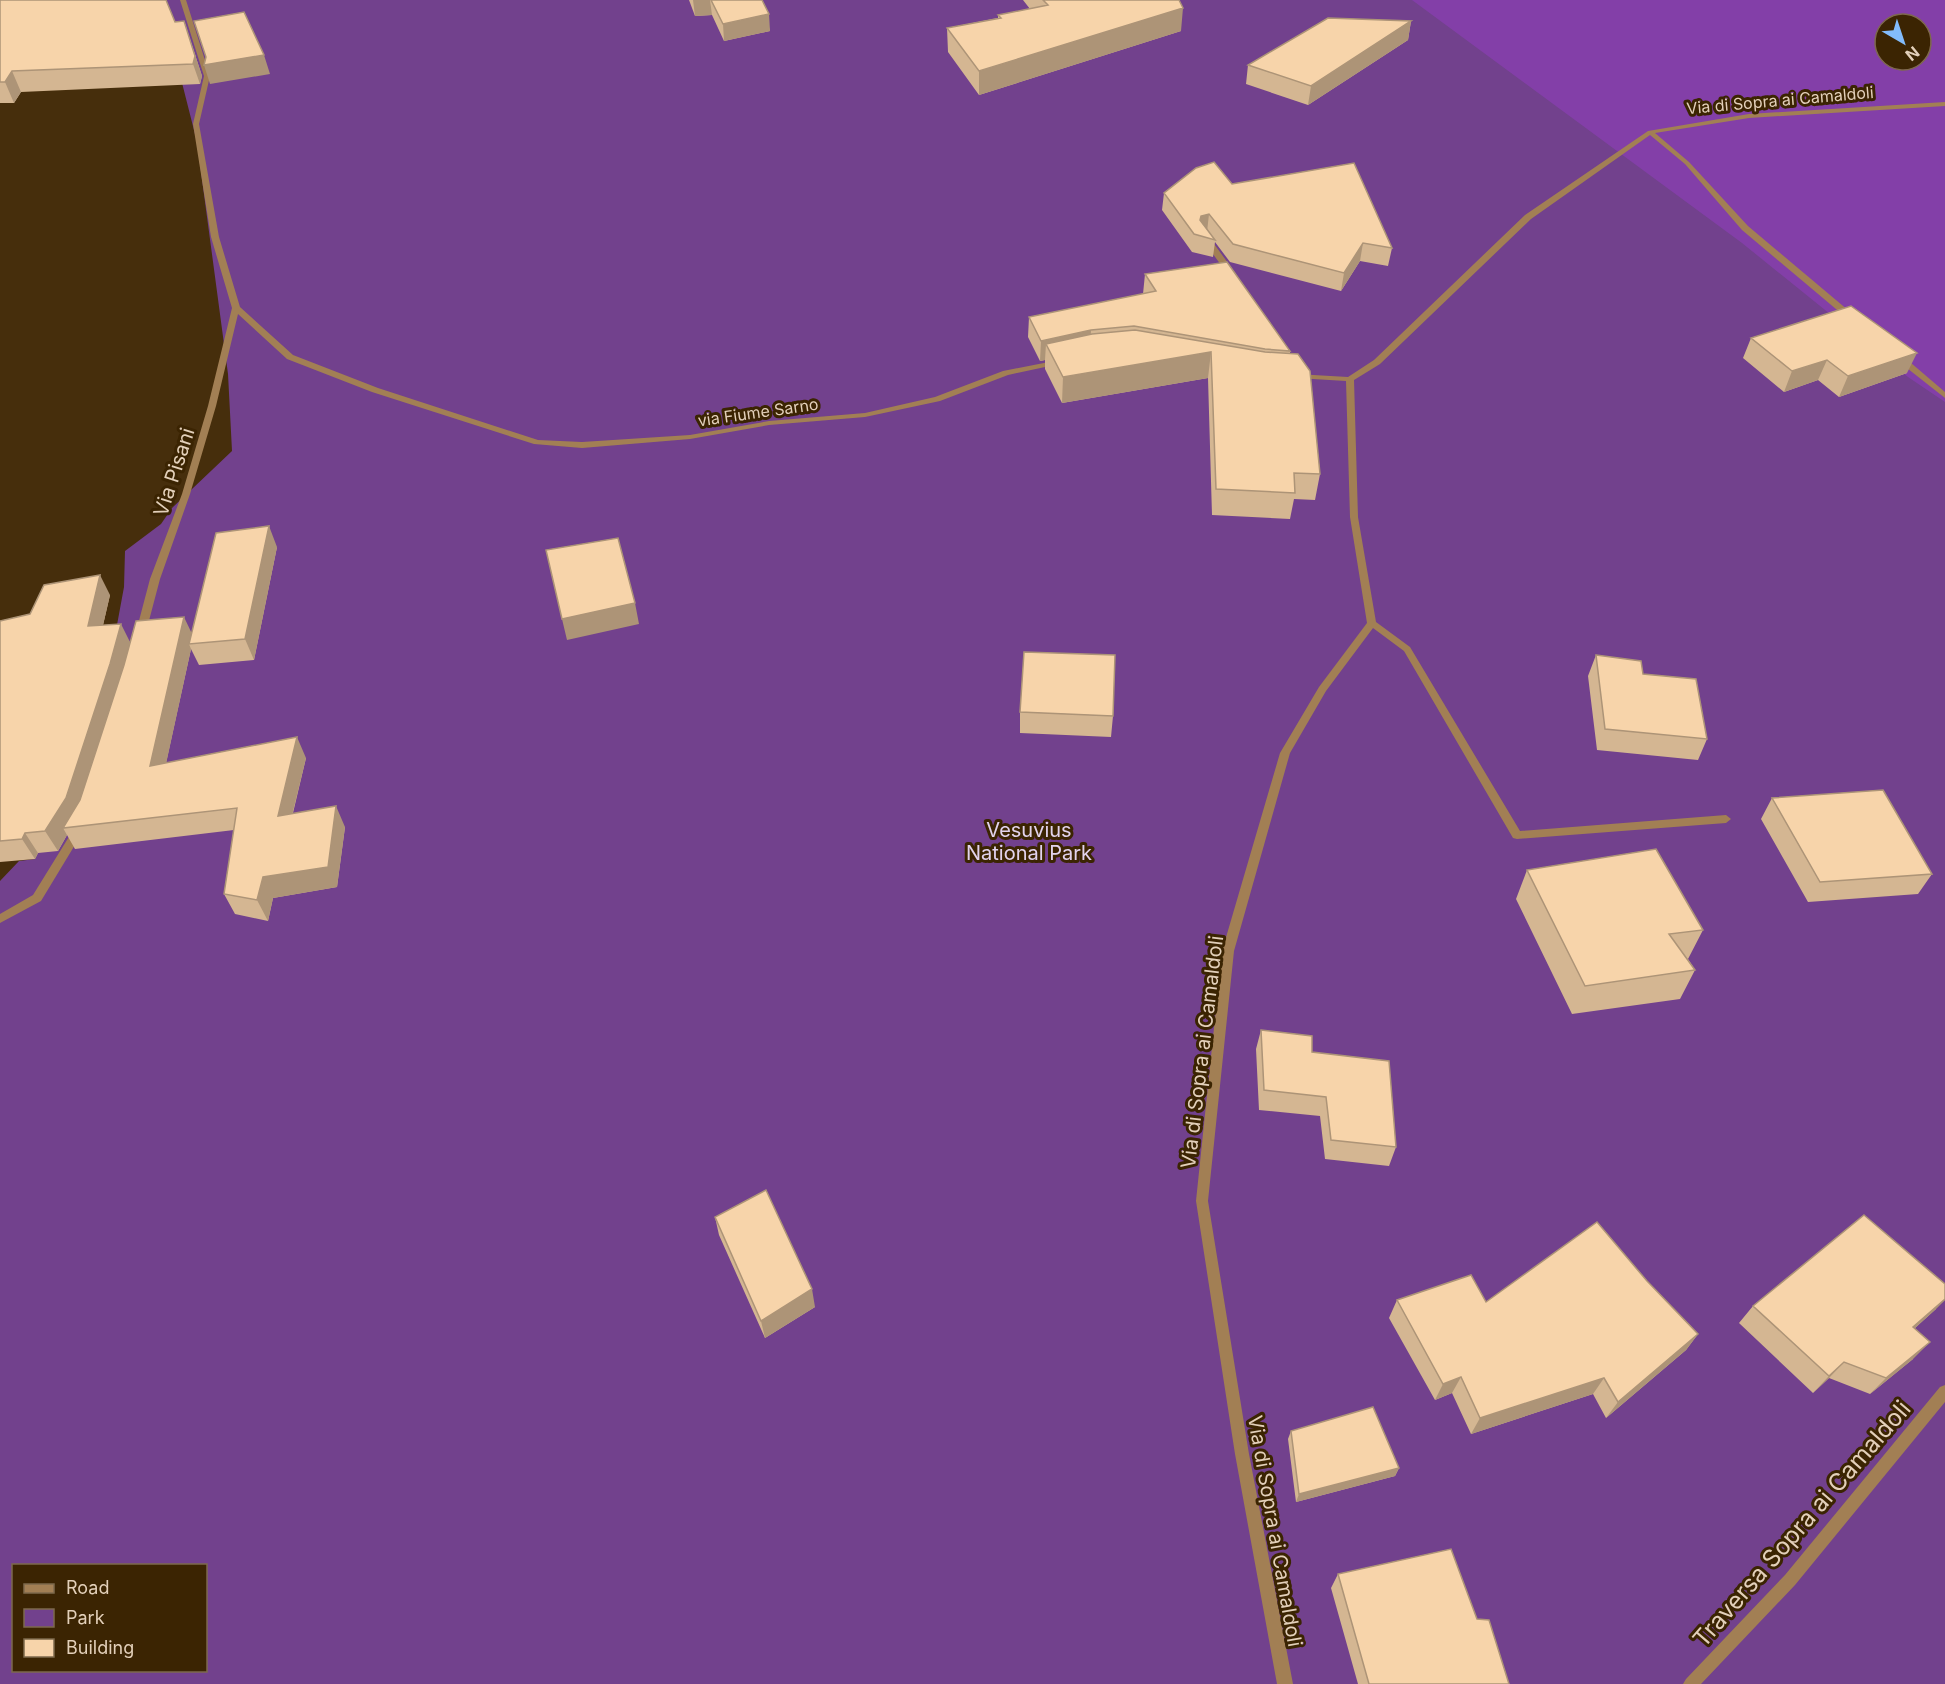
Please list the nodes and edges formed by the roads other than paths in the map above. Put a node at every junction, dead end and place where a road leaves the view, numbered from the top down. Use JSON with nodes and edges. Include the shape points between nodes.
{"nodes":[{"id":1,"x":183,"y":0,"type":"edge"},
{"id":2,"x":1945,"y":104,"type":"edge"},
{"id":3,"x":1650,"y":132,"type":"junction"},
{"id":4,"x":1204,"y":236,"type":"edge"},
{"id":5,"x":1238,"y":283,"type":"edge"},
{"id":6,"x":236,"y":308,"type":"junction"},
{"id":7,"x":1863,"y":327,"type":"edge"},
{"id":8,"x":1890,"y":350,"type":"edge"},
{"id":9,"x":1069,"y":360,"type":"edge"},
{"id":10,"x":1300,"y":367,"type":"edge"},
{"id":11,"x":1284,"y":375,"type":"edge"},
{"id":12,"x":1307,"y":376,"type":"junction"},
{"id":13,"x":1350,"y":379,"type":"junction"},
{"id":14,"x":1945,"y":396,"type":"edge"},
{"id":15,"x":1372,"y":623,"type":"junction"},
{"id":16,"x":139,"y":642,"type":"edge"},
{"id":17,"x":1726,"y":819,"type":"dead end"},
{"id":18,"x":85,"y":820,"type":"edge"},
{"id":19,"x":0,"y":919,"type":"edge"},
{"id":20,"x":1945,"y":1392,"type":"edge"},
{"id":21,"x":1285,"y":1684,"type":"edge"},
{"id":22,"x":1692,"y":1684,"type":"edge"}],
"edges":[{"from":1,"to":6,"type":"street","via":[[207,76],[196,124],[215,237]]},
{"from":2,"to":3,"type":"street","name":"Via di Sopra ai Camaldoli","via":[[1749,117]]},
{"from":3,"to":7,"type":"street","via":[[1687,163],[1745,228]]},
{"from":3,"to":13,"type":"street","name":"Via di Sopra ai Camaldoli","via":[[1528,217],[1377,362]]},
{"from":4,"to":5,"type":"street"},
{"from":6,"to":9,"type":"street","name":"via Fiume Sarno","via":[[290,357],[375,390],[537,442],[582,445],[690,437],[769,423],[865,415],[938,399],[1006,373]]},
{"from":6,"to":16,"type":"street","name":"Via Pisani","via":[[212,406],[155,579]]},
{"from":8,"to":14,"type":"street"},
{"from":10,"to":12,"type":"street"},
{"from":11,"to":12,"type":"street"},
{"from":12,"to":13,"type":"street"},
{"from":13,"to":15,"type":"street","via":[[1354,517]]},
{"from":15,"to":17,"type":"street","via":[[1407,649],[1517,835]]},
{"from":15,"to":21,"type":"street","name":"Via di Sopra ai Camaldoli","via":[[1322,689],[1285,753],[1228,951],[1202,1201],[1242,1454]]},
{"from":18,"to":19,"type":"street","via":[[37,898]]},
{"from":20,"to":22,"type":"street","name":"Traversa Sopra ai Camaldoli","via":[[1790,1580]]}]}
